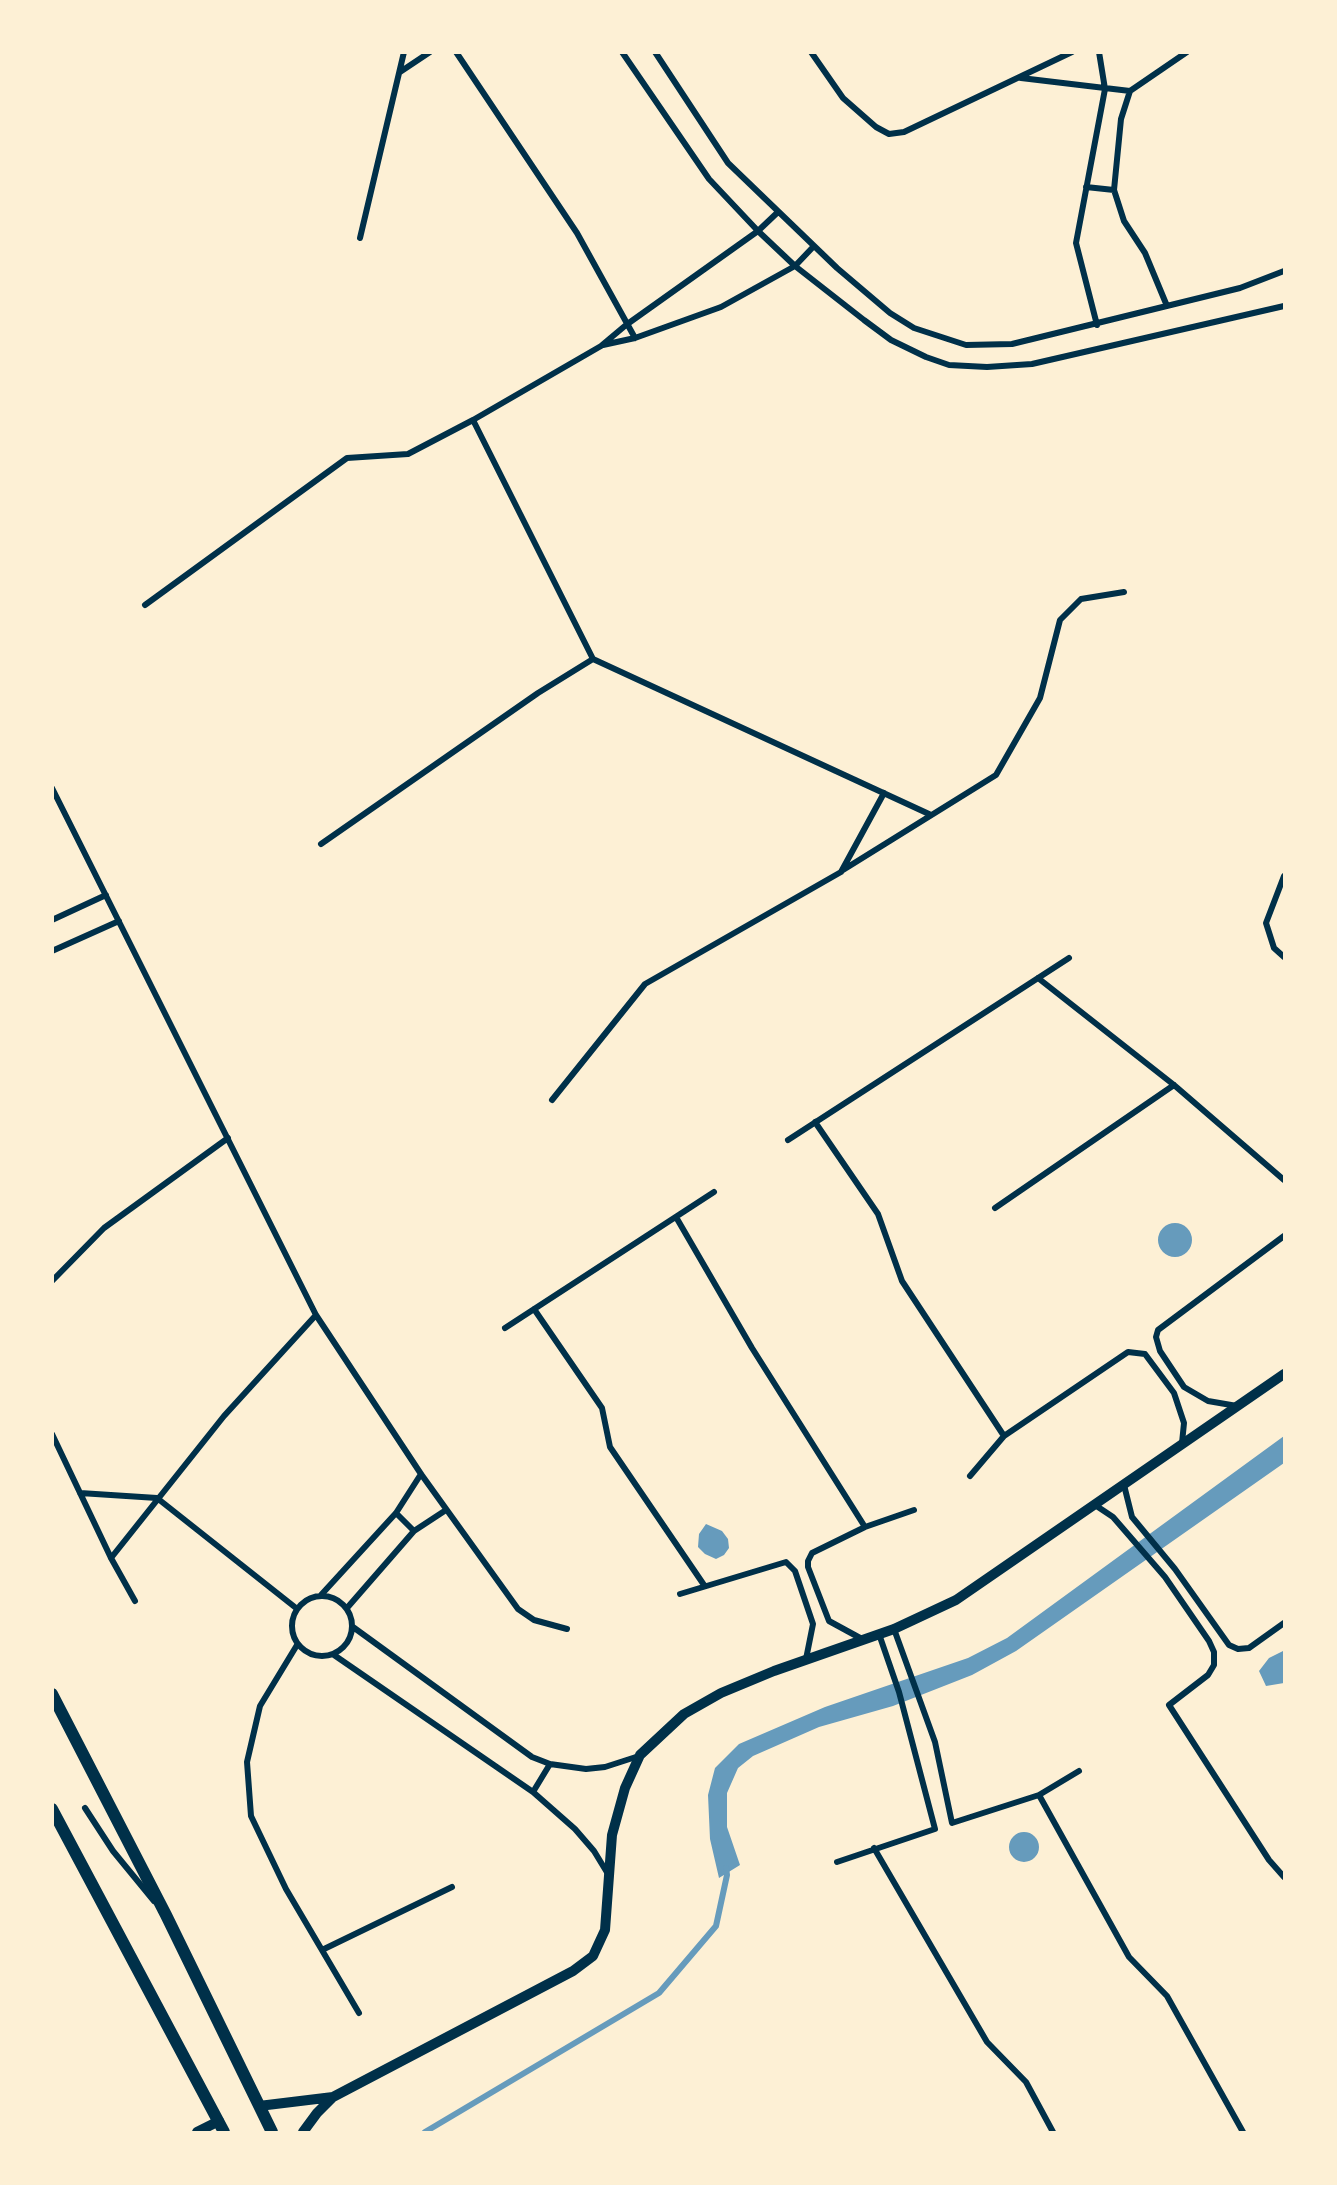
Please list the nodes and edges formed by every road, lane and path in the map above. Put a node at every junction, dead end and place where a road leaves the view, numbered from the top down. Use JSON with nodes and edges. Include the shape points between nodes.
{"nodes":[{"id":1,"x":404,"y":52,"type":"edge"},
{"id":2,"x":430,"y":52,"type":"edge"},
{"id":3,"x":456,"y":52,"type":"edge"},
{"id":4,"x":622,"y":52,"type":"edge"},
{"id":5,"x":655,"y":52,"type":"edge"},
{"id":6,"x":811,"y":52,"type":"edge"},
{"id":7,"x":1072,"y":52,"type":"edge"},
{"id":8,"x":1099,"y":52,"type":"edge"},
{"id":9,"x":1187,"y":52,"type":"edge"},
{"id":10,"x":400,"y":72,"type":"junction"},
{"id":11,"x":1020,"y":78,"type":"junction"},
{"id":12,"x":1105,"y":89,"type":"junction"},
{"id":13,"x":1130,"y":91,"type":"junction"},
{"id":14,"x":1086,"y":187,"type":"junction"},
{"id":15,"x":1114,"y":190,"type":"junction"},
{"id":16,"x":778,"y":212,"type":"junction"},
{"id":17,"x":758,"y":231,"type":"junction"},
{"id":18,"x":360,"y":238,"type":"dead end"},
{"id":19,"x":814,"y":246,"type":"junction"},
{"id":20,"x":795,"y":266,"type":"junction"},
{"id":21,"x":1284,"y":271,"type":"edge"},
{"id":22,"x":1167,"y":306,"type":"junction"},
{"id":23,"x":1284,"y":306,"type":"edge"},
{"id":24,"x":626,"y":325,"type":"junction"},
{"id":25,"x":1097,"y":325,"type":"junction"},
{"id":26,"x":635,"y":338,"type":"junction"},
{"id":27,"x":601,"y":346,"type":"junction"},
{"id":28,"x":474,"y":420,"type":"junction"},
{"id":29,"x":1124,"y":592,"type":"dead end"},
{"id":30,"x":145,"y":605,"type":"dead end"},
{"id":31,"x":594,"y":659,"type":"junction"},
{"id":32,"x":52,"y":788,"type":"edge"},
{"id":33,"x":884,"y":794,"type":"junction"},
{"id":34,"x":929,"y":814,"type":"junction"},
{"id":35,"x":321,"y":844,"type":"dead end"},
{"id":36,"x":840,"y":872,"type":"junction"},
{"id":37,"x":1284,"y":876,"type":"edge"},
{"id":38,"x":106,"y":895,"type":"junction"},
{"id":39,"x":52,"y":921,"type":"edge"},
{"id":40,"x":119,"y":921,"type":"junction"},
{"id":41,"x":52,"y":951,"type":"edge"},
{"id":42,"x":1284,"y":957,"type":"edge"},
{"id":43,"x":1069,"y":958,"type":"dead end"},
{"id":44,"x":1038,"y":978,"type":"junction"},
{"id":45,"x":1174,"y":1085,"type":"junction"},
{"id":46,"x":552,"y":1100,"type":"dead end"},
{"id":47,"x":815,"y":1122,"type":"junction"},
{"id":48,"x":228,"y":1138,"type":"junction"},
{"id":49,"x":788,"y":1140,"type":"dead end"},
{"id":50,"x":1284,"y":1180,"type":"edge"},
{"id":51,"x":714,"y":1191,"type":"dead end"},
{"id":52,"x":995,"y":1208,"type":"dead end"},
{"id":53,"x":676,"y":1217,"type":"junction"},
{"id":54,"x":1284,"y":1236,"type":"edge"},
{"id":55,"x":52,"y":1281,"type":"edge"},
{"id":56,"x":534,"y":1309,"type":"junction"},
{"id":57,"x":316,"y":1315,"type":"junction"},
{"id":58,"x":505,"y":1328,"type":"dead end"},
{"id":59,"x":1284,"y":1374,"type":"edge"},
{"id":60,"x":1240,"y":1406,"type":"junction"},
{"id":61,"x":52,"y":1434,"type":"edge"},
{"id":62,"x":1004,"y":1436,"type":"junction"},
{"id":63,"x":1182,"y":1446,"type":"junction"},
{"id":64,"x":421,"y":1474,"type":"junction"},
{"id":65,"x":970,"y":1476,"type":"dead end"},
{"id":66,"x":1124,"y":1485,"type":"junction"},
{"id":67,"x":80,"y":1493,"type":"junction"},
{"id":68,"x":157,"y":1498,"type":"junction"},
{"id":69,"x":1095,"y":1505,"type":"junction"},
{"id":70,"x":446,"y":1510,"type":"junction"},
{"id":71,"x":914,"y":1510,"type":"dead end"},
{"id":72,"x":396,"y":1513,"type":"junction"},
{"id":73,"x":865,"y":1527,"type":"junction"},
{"id":74,"x":414,"y":1531,"type":"junction"},
{"id":75,"x":111,"y":1558,"type":"junction"},
{"id":76,"x":704,"y":1585,"type":"junction"},
{"id":77,"x":680,"y":1594,"type":"dead end"},
{"id":78,"x":321,"y":1595,"type":"junction"},
{"id":79,"x":135,"y":1601,"type":"dead end"},
{"id":80,"x":296,"y":1608,"type":"junction"},
{"id":81,"x":348,"y":1608,"type":"junction"},
{"id":82,"x":1284,"y":1623,"type":"edge"},
{"id":83,"x":353,"y":1627,"type":"junction"},
{"id":84,"x":567,"y":1629,"type":"dead end"},
{"id":85,"x":894,"y":1629,"type":"junction"},
{"id":86,"x":879,"y":1634,"type":"junction"},
{"id":87,"x":862,"y":1640,"type":"junction"},
{"id":88,"x":297,"y":1645,"type":"junction"},
{"id":89,"x":333,"y":1655,"type":"junction"},
{"id":90,"x":806,"y":1661,"type":"junction"},
{"id":91,"x":52,"y":1694,"type":"edge"},
{"id":92,"x":640,"y":1755,"type":"junction"},
{"id":93,"x":550,"y":1764,"type":"junction"},
{"id":94,"x":1079,"y":1771,"type":"dead end"},
{"id":95,"x":533,"y":1792,"type":"junction"},
{"id":96,"x":1039,"y":1795,"type":"junction"},
{"id":97,"x":85,"y":1808,"type":"dead end"},
{"id":98,"x":52,"y":1809,"type":"edge"},
{"id":99,"x":874,"y":1848,"type":"junction"},
{"id":100,"x":837,"y":1862,"type":"dead end"},
{"id":101,"x":608,"y":1875,"type":"junction"},
{"id":102,"x":1284,"y":1877,"type":"edge"},
{"id":103,"x":452,"y":1887,"type":"dead end"},
{"id":104,"x":166,"y":1915,"type":"junction"},
{"id":105,"x":322,"y":1950,"type":"junction"},
{"id":106,"x":359,"y":2013,"type":"dead end"},
{"id":107,"x":333,"y":2097,"type":"junction"},
{"id":108,"x":259,"y":2106,"type":"junction"},
{"id":109,"x":221,"y":2127,"type":"edge"},
{"id":110,"x":197,"y":2133,"type":"edge"},
{"id":111,"x":272,"y":2133,"type":"edge"},
{"id":112,"x":303,"y":2133,"type":"edge"},
{"id":113,"x":1053,"y":2133,"type":"edge"},
{"id":114,"x":1243,"y":2133,"type":"edge"}],
"edges":[{"from":1,"to":10,"type":"street"},
{"from":2,"to":10,"type":"street"},
{"from":3,"to":24,"type":"street","via":[[577,233]]},
{"from":4,"to":17,"type":"street","via":[[709,179]]},
{"from":5,"to":16,"type":"street","via":[[728,163]]},
{"from":6,"to":11,"type":"street","via":[[843,98],[889,134],[904,132]]},
{"from":7,"to":11,"type":"street"},
{"from":8,"to":12,"type":"street"},
{"from":9,"to":13,"type":"street"},
{"from":10,"to":18,"type":"street"},
{"from":11,"to":12,"type":"street"},
{"from":12,"to":13,"type":"street"},
{"from":12,"to":14,"type":"street"},
{"from":13,"to":15,"type":"street","via":[[1121,119]]},
{"from":14,"to":15,"type":"street"},
{"from":14,"to":25,"type":"street","via":[[1076,243]]},
{"from":15,"to":22,"type":"street","via":[[1124,221],[1145,254]]},
{"from":16,"to":17,"type":"street"},
{"from":16,"to":19,"type":"street"},
{"from":17,"to":20,"type":"street"},
{"from":17,"to":24,"type":"street"},
{"from":19,"to":20,"type":"street"},
{"from":19,"to":25,"type":"street","via":[[890,313],[914,328],[966,345],[1012,344]]},
{"from":20,"to":23,"type":"street","via":[[891,340],[949,365],[1032,364]]},
{"from":20,"to":26,"type":"street","via":[[721,307]]},
{"from":21,"to":22,"type":"street","via":[[1240,288]]},
{"from":22,"to":25,"type":"street"},
{"from":24,"to":26,"type":"street"},
{"from":24,"to":27,"type":"street"},
{"from":26,"to":27,"type":"street"},
{"from":27,"to":28,"type":"street"},
{"from":28,"to":30,"type":"street","via":[[408,454],[346,458]]},
{"from":28,"to":31,"type":"street"},
{"from":29,"to":34,"type":"street","via":[[1081,599],[1060,620],[1040,698],[996,775]]},
{"from":31,"to":33,"type":"street"},
{"from":31,"to":35,"type":"street","via":[[538,693]]},
{"from":32,"to":38,"type":"street"},
{"from":33,"to":34,"type":"street"},
{"from":33,"to":36,"type":"street"},
{"from":34,"to":36,"type":"street"},
{"from":36,"to":46,"type":"street","via":[[645,984]]},
{"from":37,"to":42,"type":"street","via":[[1266,923],[1274,948]]},
{"from":38,"to":39,"type":"street"},
{"from":38,"to":40,"type":"street"},
{"from":40,"to":41,"type":"street"},
{"from":40,"to":48,"type":"street"},
{"from":43,"to":44,"type":"street"},
{"from":44,"to":45,"type":"street"},
{"from":44,"to":47,"type":"street"},
{"from":45,"to":50,"type":"street"},
{"from":45,"to":52,"type":"street"},
{"from":47,"to":49,"type":"street"},
{"from":47,"to":62,"type":"street","via":[[878,1214],[902,1281]]},
{"from":48,"to":55,"type":"street","via":[[104,1228]]},
{"from":48,"to":57,"type":"street"},
{"from":51,"to":53,"type":"street"},
{"from":53,"to":56,"type":"street"},
{"from":53,"to":73,"type":"street","via":[[752,1348]]},
{"from":54,"to":60,"type":"street","via":[[1158,1329],[1160,1351],[1184,1387],[1208,1401]]},
{"from":56,"to":58,"type":"street"},
{"from":56,"to":76,"type":"street","via":[[602,1408],[610,1447]]},
{"from":57,"to":64,"type":"street"},
{"from":57,"to":68,"type":"street","via":[[224,1416]]},
{"from":59,"to":60,"type":"street"},
{"from":60,"to":63,"type":"street"},
{"from":61,"to":67,"type":"street"},
{"from":62,"to":63,"type":"street","via":[[1128,1352],[1136,1351],[1151,1360],[1178,1401],[1184,1423]]},
{"from":62,"to":65,"type":"street"},
{"from":63,"to":66,"type":"street"},
{"from":64,"to":70,"type":"street"},
{"from":64,"to":72,"type":"street"},
{"from":66,"to":69,"type":"street"},
{"from":66,"to":82,"type":"street","via":[[1132,1517],[1229,1645],[1249,1648]]},
{"from":67,"to":68,"type":"street"},
{"from":67,"to":75,"type":"street"},
{"from":68,"to":75,"type":"street"},
{"from":68,"to":80,"type":"street"},
{"from":69,"to":85,"type":"street","via":[[974,1589]]},
{"from":69,"to":102,"type":"street","via":[[1121,1525],[1165,1577],[1214,1652],[1214,1665],[1208,1676],[1169,1705],[1269,1860]]},
{"from":70,"to":74,"type":"street"},
{"from":70,"to":84,"type":"street","via":[[518,1610],[541,1623]]},
{"from":71,"to":73,"type":"street"},
{"from":72,"to":74,"type":"street"},
{"from":72,"to":78,"type":"street"},
{"from":73,"to":87,"type":"street","via":[[813,1553],[808,1567],[829,1621]]},
{"from":74,"to":81,"type":"street"},
{"from":75,"to":79,"type":"street"},
{"from":76,"to":77,"type":"street"},
{"from":76,"to":90,"type":"street","via":[[786,1562],[791,1565],[813,1624]]},
{"from":78,"to":80,"type":"street","via":[[312,1596]]},
{"from":78,"to":81,"type":"street","via":[[332,1596]]},
{"from":80,"to":88,"type":"street","via":[[290,1627]]},
{"from":81,"to":83,"type":"street"},
{"from":83,"to":89,"type":"street","via":[[347,1644]]},
{"from":83,"to":93,"type":"street","via":[[532,1757]]},
{"from":85,"to":86,"type":"street"},
{"from":85,"to":96,"type":"street","via":[[935,1742],[952,1823]]},
{"from":86,"to":87,"type":"street"},
{"from":86,"to":99,"type":"street","via":[[935,1829]]},
{"from":87,"to":90,"type":"street"},
{"from":88,"to":89,"type":"street","via":[[314,1656]]},
{"from":88,"to":105,"type":"street","via":[[260,1706],[247,1762],[250,1816]]},
{"from":89,"to":95,"type":"street"},
{"from":90,"to":92,"type":"street","via":[[721,1693],[684,1714]]},
{"from":91,"to":104,"type":"main road"},
{"from":92,"to":93,"type":"street","via":[[605,1767]]},
{"from":92,"to":101,"type":"street","via":[[618,1808]]},
{"from":93,"to":95,"type":"street"},
{"from":94,"to":96,"type":"street"},
{"from":95,"to":101,"type":"street","via":[[575,1829]]},
{"from":96,"to":114,"type":"street","via":[[1129,1958],[1167,1996]]},
{"from":97,"to":104,"type":"street","via":[[113,1851]]},
{"from":98,"to":109,"type":"main road"},
{"from":99,"to":100,"type":"street"},
{"from":99,"to":113,"type":"street","via":[[987,2042],[1026,2082]]},
{"from":101,"to":107,"type":"street","via":[[602,1939],[583,1965]]},
{"from":103,"to":105,"type":"street"},
{"from":104,"to":108,"type":"main road"},
{"from":105,"to":106,"type":"street"},
{"from":107,"to":108,"type":"street"},
{"from":107,"to":112,"type":"street"},
{"from":108,"to":111,"type":"main road"},
{"from":109,"to":110,"type":"street"}]}
